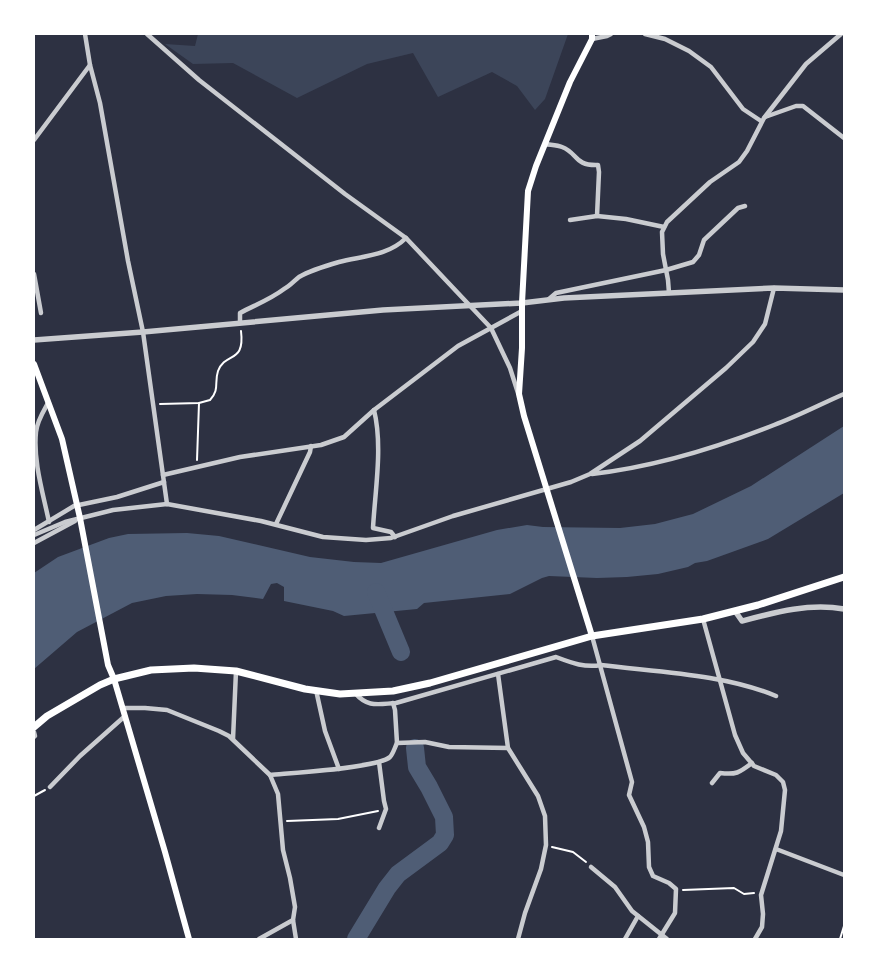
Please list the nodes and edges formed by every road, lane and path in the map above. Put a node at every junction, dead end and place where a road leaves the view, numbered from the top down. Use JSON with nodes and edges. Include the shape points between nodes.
{"nodes":[{"id":1,"x":85,"y":34,"type":"edge"},
{"id":2,"x":147,"y":34,"type":"edge"},
{"id":3,"x":611,"y":34,"type":"edge"},
{"id":4,"x":645,"y":34,"type":"edge"},
{"id":5,"x":841,"y":34,"type":"edge"},
{"id":6,"x":592,"y":36,"type":"edge"},
{"id":7,"x":90,"y":65,"type":"junction"},
{"id":8,"x":763,"y":120,"type":"junction"},
{"id":9,"x":35,"y":136,"type":"edge"},
{"id":10,"x":844,"y":138,"type":"edge"},
{"id":11,"x":545,"y":144,"type":"junction"},
{"id":12,"x":745,"y":206,"type":"dead end"},
{"id":13,"x":597,"y":216,"type":"junction"},
{"id":14,"x":570,"y":220,"type":"dead end"},
{"id":15,"x":664,"y":227,"type":"junction"},
{"id":16,"x":406,"y":238,"type":"junction"},
{"id":17,"x":666,"y":270,"type":"junction"},
{"id":18,"x":34,"y":274,"type":"edge"},
{"id":19,"x":774,"y":288,"type":"junction"},
{"id":20,"x":844,"y":290,"type":"edge"},
{"id":21,"x":669,"y":293,"type":"junction"},
{"id":22,"x":548,"y":300,"type":"junction"},
{"id":23,"x":522,"y":303,"type":"junction"},
{"id":24,"x":471,"y":306,"type":"junction"},
{"id":25,"x":522,"y":311,"type":"junction"},
{"id":26,"x":41,"y":312,"type":"dead end"},
{"id":27,"x":240,"y":323,"type":"junction"},
{"id":28,"x":490,"y":328,"type":"junction"},
{"id":29,"x":143,"y":332,"type":"junction"},
{"id":30,"x":34,"y":340,"type":"edge"},
{"id":31,"x":34,"y":364,"type":"edge"},
{"id":32,"x":519,"y":394,"type":"junction"},
{"id":33,"x":844,"y":394,"type":"edge"},
{"id":34,"x":48,"y":403,"type":"junction"},
{"id":35,"x":199,"y":403,"type":"junction"},
{"id":36,"x":153,"y":406,"type":"junction"},
{"id":37,"x":374,"y":410,"type":"junction"},
{"id":38,"x":311,"y":446,"type":"junction"},
{"id":39,"x":196,"y":467,"type":"junction"},
{"id":40,"x":590,"y":474,"type":"junction"},
{"id":41,"x":163,"y":475,"type":"junction"},
{"id":42,"x":164,"y":482,"type":"junction"},
{"id":43,"x":547,"y":491,"type":"junction"},
{"id":44,"x":167,"y":504,"type":"junction"},
{"id":45,"x":80,"y":518,"type":"junction"},
{"id":46,"x":49,"y":522,"type":"junction"},
{"id":47,"x":276,"y":524,"type":"junction"},
{"id":48,"x":34,"y":530,"type":"edge"},
{"id":49,"x":34,"y":535,"type":"edge"},
{"id":50,"x":394,"y":537,"type":"junction"},
{"id":51,"x":34,"y":543,"type":"edge"},
{"id":52,"x":844,"y":577,"type":"edge"},
{"id":53,"x":844,"y":609,"type":"edge"},
{"id":54,"x":735,"y":611,"type":"junction"},
{"id":55,"x":703,"y":620,"type":"junction"},
{"id":56,"x":592,"y":636,"type":"junction"},
{"id":57,"x":601,"y":665,"type":"junction"},
{"id":58,"x":236,"y":670,"type":"junction"},
{"id":59,"x":498,"y":674,"type":"junction"},
{"id":60,"x":114,"y":679,"type":"junction"},
{"id":61,"x":721,"y":681,"type":"junction"},
{"id":62,"x":316,"y":690,"type":"junction"},
{"id":63,"x":355,"y":693,"type":"junction"},
{"id":64,"x":776,"y":696,"type":"dead end"},
{"id":65,"x":393,"y":704,"type":"junction"},
{"id":66,"x":123,"y":708,"type":"junction"},
{"id":67,"x":125,"y":716,"type":"junction"},
{"id":68,"x":34,"y":727,"type":"edge"},
{"id":69,"x":34,"y":732,"type":"edge"},
{"id":70,"x":34,"y":737,"type":"edge"},
{"id":71,"x":233,"y":739,"type":"junction"},
{"id":72,"x":397,"y":743,"type":"junction"},
{"id":73,"x":508,"y":748,"type":"junction"},
{"id":74,"x":379,"y":762,"type":"junction"},
{"id":75,"x":752,"y":763,"type":"junction"},
{"id":76,"x":339,"y":768,"type":"junction"},
{"id":77,"x":270,"y":775,"type":"junction"},
{"id":78,"x":712,"y":783,"type":"dead end"},
{"id":79,"x":50,"y":787,"type":"joint"},
{"id":80,"x":34,"y":796,"type":"edge"},
{"id":81,"x":386,"y":809,"type":"junction"},
{"id":82,"x":279,"y":822,"type":"junction"},
{"id":83,"x":379,"y":828,"type":"dead end"},
{"id":84,"x":546,"y":846,"type":"junction"},
{"id":85,"x":776,"y":849,"type":"junction"},
{"id":86,"x":591,"y":868,"type":"joint"},
{"id":87,"x":844,"y":875,"type":"edge"},
{"id":88,"x":676,"y":891,"type":"junction"},
{"id":89,"x":762,"y":892,"type":"junction"},
{"id":90,"x":638,"y":916,"type":"junction"},
{"id":91,"x":293,"y":920,"type":"junction"},
{"id":92,"x":844,"y":926,"type":"edge"},
{"id":93,"x":660,"y":937,"type":"edge"},
{"id":94,"x":189,"y":939,"type":"edge"},
{"id":95,"x":259,"y":939,"type":"edge"},
{"id":96,"x":296,"y":939,"type":"edge"},
{"id":97,"x":518,"y":939,"type":"edge"},
{"id":98,"x":625,"y":939,"type":"edge"},
{"id":99,"x":667,"y":939,"type":"edge"},
{"id":100,"x":755,"y":939,"type":"edge"},
{"id":101,"x":840,"y":939,"type":"edge"}],
"edges":[{"from":1,"to":7,"type":"street"},
{"from":2,"to":16,"type":"street","via":[[199,80]]},
{"from":3,"to":6,"type":"street"},
{"from":4,"to":8,"type":"street","via":[[689,50],[711,67],[743,109]]},
{"from":5,"to":8,"type":"street","via":[[806,64]]},
{"from":6,"to":11,"type":"main road"},
{"from":7,"to":9,"type":"street"},
{"from":7,"to":29,"type":"street"},
{"from":8,"to":10,"type":"street","via":[[803,106]]},
{"from":8,"to":15,"type":"street","via":[[738,162],[694,195]]},
{"from":11,"to":13,"type":"street","via":[[561,147],[579,162],[598,165]]},
{"from":11,"to":23,"type":"main road","via":[[528,191]]},
{"from":12,"to":17,"type":"street","via":[[738,208],[704,240],[693,262]]},
{"from":13,"to":14,"type":"street"},
{"from":13,"to":15,"type":"street"},
{"from":15,"to":17,"type":"street","via":[[662,239]]},
{"from":16,"to":24,"type":"street"},
{"from":16,"to":27,"type":"street","via":[[380,253],[314,270],[298,278],[285,289],[240,313]]},
{"from":17,"to":21,"type":"street"},
{"from":17,"to":22,"type":"street","via":[[556,294]]},
{"from":18,"to":26,"type":"street"},
{"from":19,"to":20,"type":"street"},
{"from":19,"to":21,"type":"street"},
{"from":19,"to":40,"type":"street","via":[[765,324],[753,342],[640,441]]},
{"from":21,"to":22,"type":"street"},
{"from":22,"to":23,"type":"street"},
{"from":23,"to":24,"type":"street"},
{"from":23,"to":25,"type":"main road"},
{"from":24,"to":27,"type":"street"},
{"from":24,"to":28,"type":"street"},
{"from":25,"to":28,"type":"street"},
{"from":25,"to":32,"type":"main road"},
{"from":27,"to":29,"type":"street"},
{"from":27,"to":35,"type":"path","via":[[241,349],[220,367],[214,396]]},
{"from":28,"to":32,"type":"street"},
{"from":28,"to":37,"type":"street","via":[[458,346]]},
{"from":29,"to":30,"type":"street"},
{"from":29,"to":36,"type":"street"},
{"from":31,"to":34,"type":"main road"},
{"from":32,"to":43,"type":"main road"},
{"from":33,"to":40,"type":"street","via":[[774,425],[703,450],[624,470]]},
{"from":34,"to":45,"type":"main road","via":[[62,439]]},
{"from":34,"to":46,"type":"street","via":[[36,431],[36,450]]},
{"from":35,"to":36,"type":"path","via":[[164,402]]},
{"from":35,"to":39,"type":"path"},
{"from":36,"to":41,"type":"street"},
{"from":37,"to":38,"type":"street","via":[[344,437]]},
{"from":37,"to":50,"type":"street","via":[[377,464],[373,528],[391,532]]},
{"from":38,"to":39,"type":"street"},
{"from":38,"to":47,"type":"street"},
{"from":39,"to":41,"type":"street"},
{"from":40,"to":43,"type":"street"},
{"from":41,"to":42,"type":"street"},
{"from":42,"to":44,"type":"street"},
{"from":42,"to":46,"type":"street","via":[[74,506]]},
{"from":43,"to":50,"type":"street","via":[[453,516]]},
{"from":43,"to":56,"type":"main road"},
{"from":44,"to":45,"type":"street","via":[[113,510]]},
{"from":44,"to":47,"type":"street"},
{"from":45,"to":49,"type":"street"},
{"from":45,"to":51,"type":"street"},
{"from":45,"to":60,"type":"main road","via":[[108,665]]},
{"from":46,"to":48,"type":"street"},
{"from":47,"to":50,"type":"street","via":[[323,537],[366,540]]},
{"from":52,"to":54,"type":"main road"},
{"from":53,"to":54,"type":"street","via":[[800,608],[742,621]]},
{"from":54,"to":55,"type":"main road"},
{"from":55,"to":56,"type":"main road"},
{"from":55,"to":61,"type":"street"},
{"from":56,"to":57,"type":"street"},
{"from":56,"to":63,"type":"main road","via":[[394,691]]},
{"from":57,"to":59,"type":"street","via":[[588,667],[556,657]]},
{"from":57,"to":61,"type":"street"},
{"from":57,"to":88,"type":"street","via":[[632,782],[629,795],[648,842],[649,867],[653,876],[669,883]]},
{"from":58,"to":60,"type":"main road","via":[[152,670]]},
{"from":58,"to":62,"type":"main road"},
{"from":58,"to":71,"type":"street"},
{"from":59,"to":65,"type":"street"},
{"from":59,"to":73,"type":"street"},
{"from":60,"to":66,"type":"main road"},
{"from":60,"to":68,"type":"main road","via":[[47,716]]},
{"from":61,"to":64,"type":"street","via":[[760,689]]},
{"from":61,"to":75,"type":"street","via":[[735,735],[743,753]]},
{"from":62,"to":63,"type":"main road"},
{"from":62,"to":76,"type":"street","via":[[325,732]]},
{"from":63,"to":65,"type":"street","via":[[362,702]]},
{"from":65,"to":72,"type":"street"},
{"from":66,"to":67,"type":"main road"},
{"from":66,"to":71,"type":"street","via":[[167,710]]},
{"from":67,"to":79,"type":"street"},
{"from":67,"to":94,"type":"main road"},
{"from":69,"to":70,"type":"street"},
{"from":71,"to":77,"type":"street"},
{"from":72,"to":73,"type":"street","via":[[425,742],[450,748]]},
{"from":72,"to":74,"type":"street","via":[[390,756]]},
{"from":73,"to":84,"type":"street","via":[[538,796],[545,816]]},
{"from":74,"to":76,"type":"street"},
{"from":74,"to":81,"type":"street"},
{"from":75,"to":78,"type":"street","via":[[738,774],[720,774]]},
{"from":75,"to":85,"type":"street","via":[[783,782],[781,831]]},
{"from":76,"to":77,"type":"street"},
{"from":77,"to":82,"type":"street","via":[[278,794]]},
{"from":79,"to":80,"type":"path"},
{"from":81,"to":82,"type":"path","via":[[338,819]]},
{"from":81,"to":83,"type":"street"},
{"from":82,"to":91,"type":"street","via":[[295,907]]},
{"from":84,"to":86,"type":"path","via":[[572,852]]},
{"from":84,"to":97,"type":"street"},
{"from":85,"to":87,"type":"street"},
{"from":85,"to":89,"type":"street"},
{"from":86,"to":90,"type":"street","via":[[615,887]]},
{"from":88,"to":89,"type":"path","via":[[734,888],[744,894]]},
{"from":88,"to":93,"type":"street","via":[[675,913]]},
{"from":89,"to":100,"type":"street","via":[[762,927]]},
{"from":90,"to":93,"type":"street"},
{"from":90,"to":98,"type":"street"},
{"from":91,"to":95,"type":"street"},
{"from":91,"to":96,"type":"street"},
{"from":92,"to":101,"type":"path"},
{"from":93,"to":99,"type":"street"}]}
